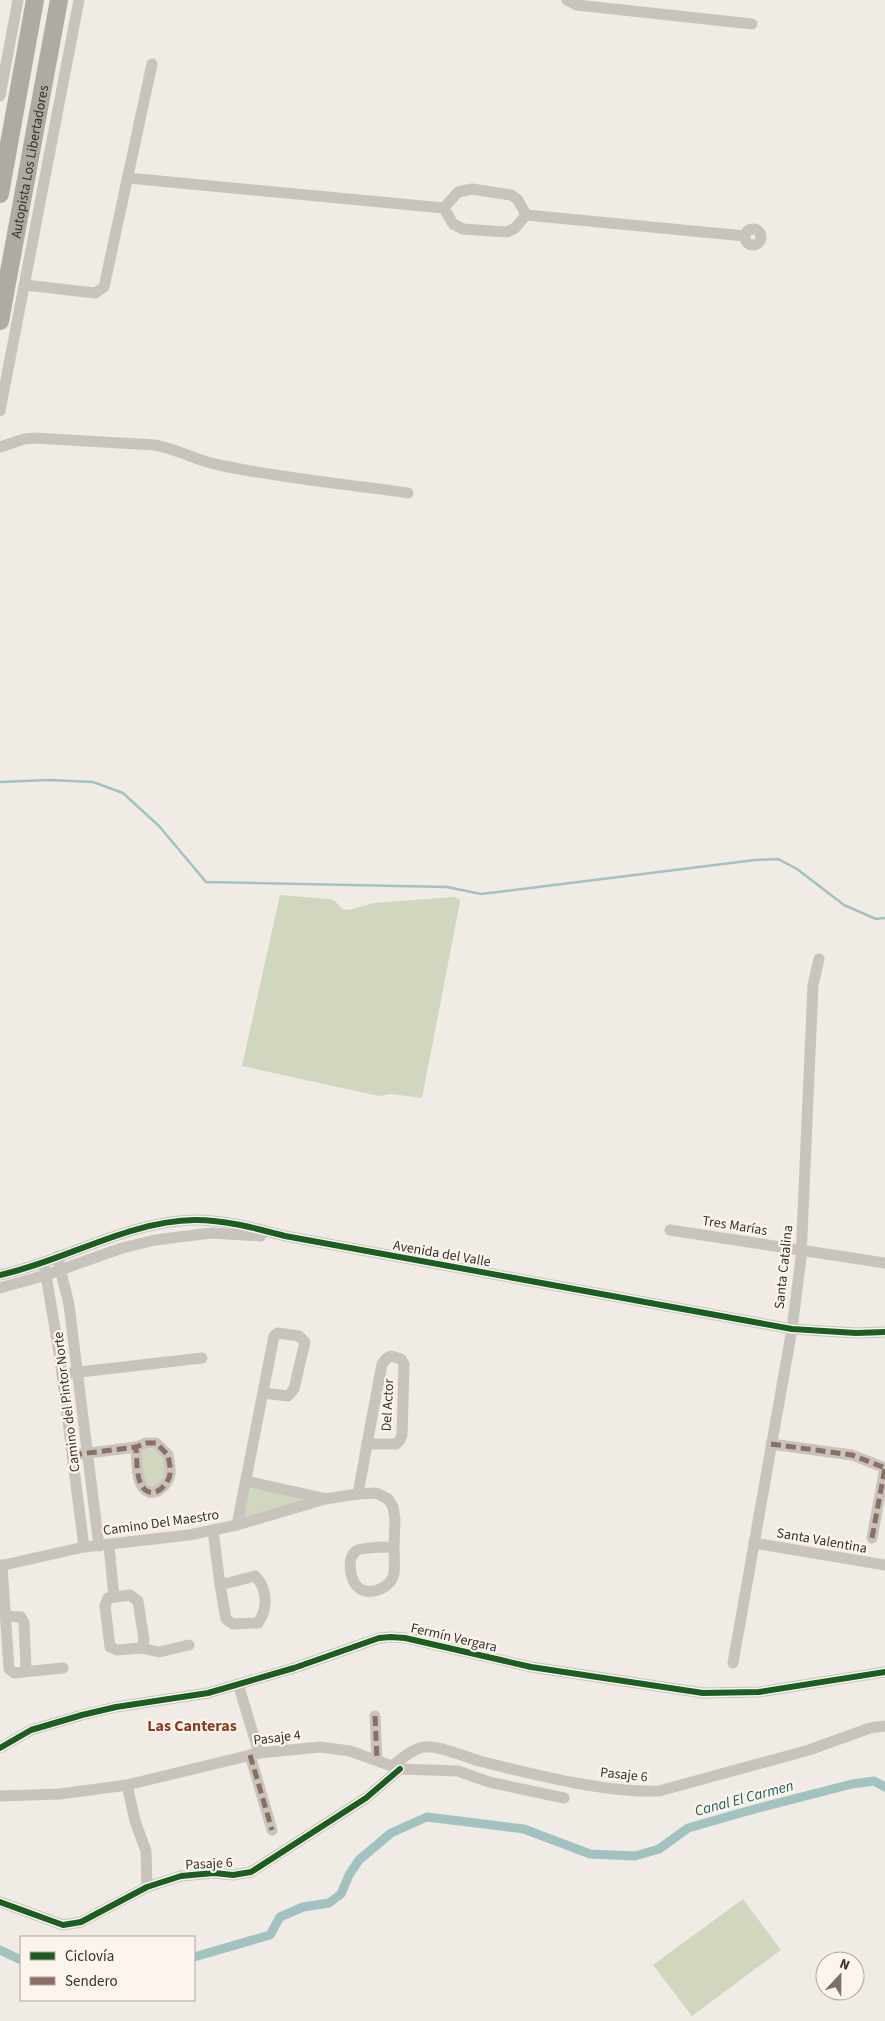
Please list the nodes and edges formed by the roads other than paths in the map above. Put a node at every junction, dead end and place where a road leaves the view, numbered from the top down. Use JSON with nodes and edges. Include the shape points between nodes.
{"nodes":[{"id":1,"x":18,"y":0,"type":"edge"},
{"id":2,"x":35,"y":0,"type":"edge"},
{"id":3,"x":59,"y":0,"type":"edge"},
{"id":4,"x":78,"y":0,"type":"edge"},
{"id":5,"x":567,"y":0,"type":"edge"},
{"id":6,"x":752,"y":24,"type":"dead end"},
{"id":7,"x":152,"y":64,"type":"dead end"},
{"id":8,"x":0,"y":96,"type":"edge"},
{"id":9,"x":128,"y":178,"type":"junction"},
{"id":10,"x":0,"y":194,"type":"edge"},
{"id":11,"x":444,"y":208,"type":"junction"},
{"id":12,"x":526,"y":215,"type":"junction"},
{"id":13,"x":745,"y":236,"type":"dead end"},
{"id":14,"x":25,"y":284,"type":"junction"},
{"id":15,"x":0,"y":321,"type":"edge"},
{"id":16,"x":0,"y":411,"type":"edge"},
{"id":17,"x":0,"y":447,"type":"edge"},
{"id":18,"x":408,"y":492,"type":"dead end"},
{"id":19,"x":819,"y":959,"type":"dead end"},
{"id":20,"x":670,"y":1230,"type":"dead end"},
{"id":21,"x":285,"y":1236,"type":"junction"},
{"id":22,"x":802,"y":1251,"type":"junction"},
{"id":23,"x":58,"y":1256,"type":"junction"},
{"id":24,"x":43,"y":1262,"type":"junction"},
{"id":25,"x":885,"y":1263,"type":"edge"},
{"id":26,"x":60,"y":1270,"type":"junction"},
{"id":27,"x":0,"y":1275,"type":"edge"},
{"id":28,"x":46,"y":1275,"type":"junction"},
{"id":29,"x":0,"y":1288,"type":"edge"},
{"id":30,"x":792,"y":1330,"type":"junction"},
{"id":31,"x":885,"y":1332,"type":"edge"},
{"id":32,"x":202,"y":1358,"type":"dead end"},
{"id":33,"x":77,"y":1372,"type":"junction"},
{"id":34,"x":62,"y":1374,"type":"junction"},
{"id":35,"x":263,"y":1393,"type":"junction"},
{"id":36,"x":367,"y":1444,"type":"junction"},
{"id":37,"x":771,"y":1444,"type":"junction"},
{"id":38,"x":136,"y":1447,"type":"dead end"},
{"id":39,"x":87,"y":1453,"type":"junction"},
{"id":40,"x":72,"y":1455,"type":"junction"},
{"id":41,"x":885,"y":1468,"type":"edge"},
{"id":42,"x":246,"y":1482,"type":"junction"},
{"id":43,"x":358,"y":1494,"type":"junction"},
{"id":44,"x":325,"y":1498,"type":"junction"},
{"id":45,"x":237,"y":1525,"type":"junction"},
{"id":46,"x":213,"y":1530,"type":"junction"},
{"id":47,"x":872,"y":1538,"type":"dead end"},
{"id":48,"x":754,"y":1543,"type":"junction"},
{"id":49,"x":104,"y":1546,"type":"junction"},
{"id":50,"x":84,"y":1547,"type":"junction"},
{"id":51,"x":394,"y":1547,"type":"junction"},
{"id":52,"x":1,"y":1565,"type":"edge"},
{"id":53,"x":885,"y":1565,"type":"edge"},
{"id":54,"x":220,"y":1584,"type":"junction"},
{"id":55,"x":114,"y":1597,"type":"junction"},
{"id":56,"x":5,"y":1616,"type":"junction"},
{"id":57,"x":189,"y":1645,"type":"dead end"},
{"id":58,"x":141,"y":1648,"type":"junction"},
{"id":59,"x":733,"y":1663,"type":"dead end"},
{"id":60,"x":63,"y":1668,"type":"dead end"},
{"id":61,"x":23,"y":1672,"type":"junction"},
{"id":62,"x":885,"y":1672,"type":"edge"},
{"id":63,"x":238,"y":1684,"type":"junction"},
{"id":64,"x":375,"y":1716,"type":"dead end"},
{"id":65,"x":885,"y":1726,"type":"edge"},
{"id":66,"x":0,"y":1748,"type":"edge"},
{"id":67,"x":254,"y":1754,"type":"junction"},
{"id":68,"x":377,"y":1760,"type":"junction"},
{"id":69,"x":396,"y":1768,"type":"junction"},
{"id":70,"x":127,"y":1785,"type":"junction"},
{"id":71,"x":0,"y":1796,"type":"edge"},
{"id":72,"x":564,"y":1798,"type":"dead end"},
{"id":73,"x":272,"y":1830,"type":"dead end"},
{"id":74,"x":147,"y":1887,"type":"junction"},
{"id":75,"x":0,"y":1902,"type":"edge"}],
"edges":[{"from":1,"to":8,"type":"street"},
{"from":2,"to":10,"type":"highway","name":"Autopista Los Libertadores"},
{"from":3,"to":15,"type":"highway","name":"Autopista Los Libertadores"},
{"from":4,"to":14,"type":"street"},
{"from":5,"to":6,"type":"street","via":[[577,6]]},
{"from":7,"to":9,"type":"street"},
{"from":9,"to":11,"type":"street"},
{"from":9,"to":14,"type":"street","via":[[106,284],[102,290],[95,293]]},
{"from":11,"to":12,"type":"street","via":[[456,226],[479,230],[511,231]]},
{"from":11,"to":12,"type":"street","via":[[458,192],[472,189],[511,195],[518,200]]},
{"from":12,"to":13,"type":"street"},
{"from":14,"to":16,"type":"street"},
{"from":17,"to":18,"type":"street","via":[[35,438],[154,445],[220,466]]},
{"from":19,"to":22,"type":"street","name":"Santa Catalina","via":[[813,985]]},
{"from":20,"to":22,"type":"street","name":"Tres Marías"},
{"from":21,"to":23,"type":"street","name":"Avenida del Valle","via":[[224,1222],[178,1222],[148,1227]]},
{"from":21,"to":26,"type":"street","name":"Avenida del Valle","via":[[218,1233],[170,1237],[122,1248]]},
{"from":21,"to":30,"type":"street","name":"Avenida del Valle"},
{"from":22,"to":25,"type":"street","name":"Tres Marías"},
{"from":22,"to":30,"type":"street","name":"Santa Catalina"},
{"from":23,"to":24,"type":"street","name":"Avenida del Valle"},
{"from":23,"to":26,"type":"street","name":"Camino del Pintor Norte"},
{"from":24,"to":27,"type":"street","name":"Avenida del Valle"},
{"from":24,"to":28,"type":"street","name":"Camino del Pintor Norte"},
{"from":26,"to":28,"type":"street","name":"Avenida del Valle"},
{"from":26,"to":33,"type":"street","name":"Camino del Pintor Norte","via":[[69,1306]]},
{"from":28,"to":29,"type":"street","name":"Avenida del Valle"},
{"from":28,"to":34,"type":"street","name":"Camino del Pintor Norte"},
{"from":30,"to":31,"type":"street","name":"Avenida del Valle","via":[[856,1334]]},
{"from":30,"to":37,"type":"street","name":"Santa Catalina"},
{"from":32,"to":33,"type":"street"},
{"from":33,"to":34,"type":"street"},
{"from":33,"to":39,"type":"street","name":"Camino del Pintor Norte"},
{"from":34,"to":40,"type":"street","name":"Camino del Pintor Norte"},
{"from":35,"to":35,"type":"street","via":[[274,1336],[278,1333],[299,1336],[305,1342],[294,1389],[288,1396]]},
{"from":35,"to":42,"type":"street"},
{"from":36,"to":36,"type":"street","name":"Del Actor","via":[[391,1446],[400,1440],[402,1434],[404,1368],[396,1356],[387,1358],[382,1364]]},
{"from":36,"to":43,"type":"street"},
{"from":37,"to":41,"type":"street","via":[[852,1454]]},
{"from":37,"to":48,"type":"street","name":"Santa Catalina"},
{"from":38,"to":39,"type":"street"},
{"from":39,"to":40,"type":"street"},
{"from":39,"to":49,"type":"street","name":"Camino del Pintor Norte"},
{"from":40,"to":50,"type":"street","name":"Camino del Pintor Norte"},
{"from":41,"to":47,"type":"street"},
{"from":42,"to":44,"type":"street","name":"Camino Del Maestro"},
{"from":42,"to":45,"type":"street"},
{"from":43,"to":44,"type":"street","name":"Camino Del Maestro"},
{"from":43,"to":51,"type":"street","name":"Camino Del Maestro","via":[[388,1498],[395,1519]]},
{"from":44,"to":45,"type":"street","name":"Camino Del Maestro"},
{"from":45,"to":46,"type":"street","name":"Camino Del Maestro"},
{"from":46,"to":49,"type":"street","name":"Camino Del Maestro"},
{"from":46,"to":54,"type":"street"},
{"from":48,"to":53,"type":"street","name":"Santa Valentina"},
{"from":48,"to":59,"type":"street","name":"Santa Catalina"},
{"from":49,"to":50,"type":"street","name":"Camino Del Maestro"},
{"from":49,"to":55,"type":"street","name":"Camino del Pintor Norte"},
{"from":50,"to":52,"type":"street","name":"Camino Del Maestro"},
{"from":51,"to":51,"type":"street","name":"Camino Del Maestro","via":[[358,1549],[353,1554],[351,1572],[360,1588],[368,1591],[389,1584],[394,1575]]},
{"from":52,"to":56,"type":"street"},
{"from":54,"to":54,"type":"street","via":[[226,1619],[232,1624],[258,1623],[266,1610],[261,1582],[255,1576]]},
{"from":55,"to":58,"type":"street","via":[[130,1595],[138,1601],[144,1640]]},
{"from":55,"to":58,"type":"street","via":[[108,1598],[105,1606],[110,1647],[117,1650]]},
{"from":56,"to":61,"type":"street","via":[[9,1669],[14,1673]]},
{"from":56,"to":61,"type":"street","via":[[21,1617],[24,1623],[26,1667]]},
{"from":57,"to":58,"type":"street","via":[[159,1652]]},
{"from":60,"to":61,"type":"street"},
{"from":62,"to":63,"type":"street","name":"Fermín Vergara","via":[[759,1692],[703,1693],[531,1667],[391,1637]]},
{"from":63,"to":66,"type":"street","name":"Fermín Vergara","via":[[193,1696],[82,1715],[31,1730]]},
{"from":63,"to":67,"type":"street"},
{"from":64,"to":68,"type":"street"},
{"from":65,"to":69,"type":"street","name":"Pasaje 6","via":[[659,1791],[640,1792],[568,1781],[431,1747],[415,1749]]},
{"from":67,"to":68,"type":"street","name":"Pasaje 4","via":[[320,1748],[350,1751]]},
{"from":67,"to":70,"type":"street","name":"Pasaje 4"},
{"from":67,"to":73,"type":"street"},
{"from":68,"to":69,"type":"street","name":"Pasaje 4"},
{"from":69,"to":72,"type":"street","via":[[458,1771],[489,1782]]},
{"from":69,"to":74,"type":"street","name":"Pasaje 6","via":[[366,1798],[251,1872],[181,1876]]},
{"from":70,"to":71,"type":"street","name":"Pasaje 4","via":[[60,1794]]},
{"from":70,"to":74,"type":"street","via":[[146,1851]]},
{"from":74,"to":75,"type":"street","name":"Pasaje 6","via":[[81,1922],[63,1925]]}]}
